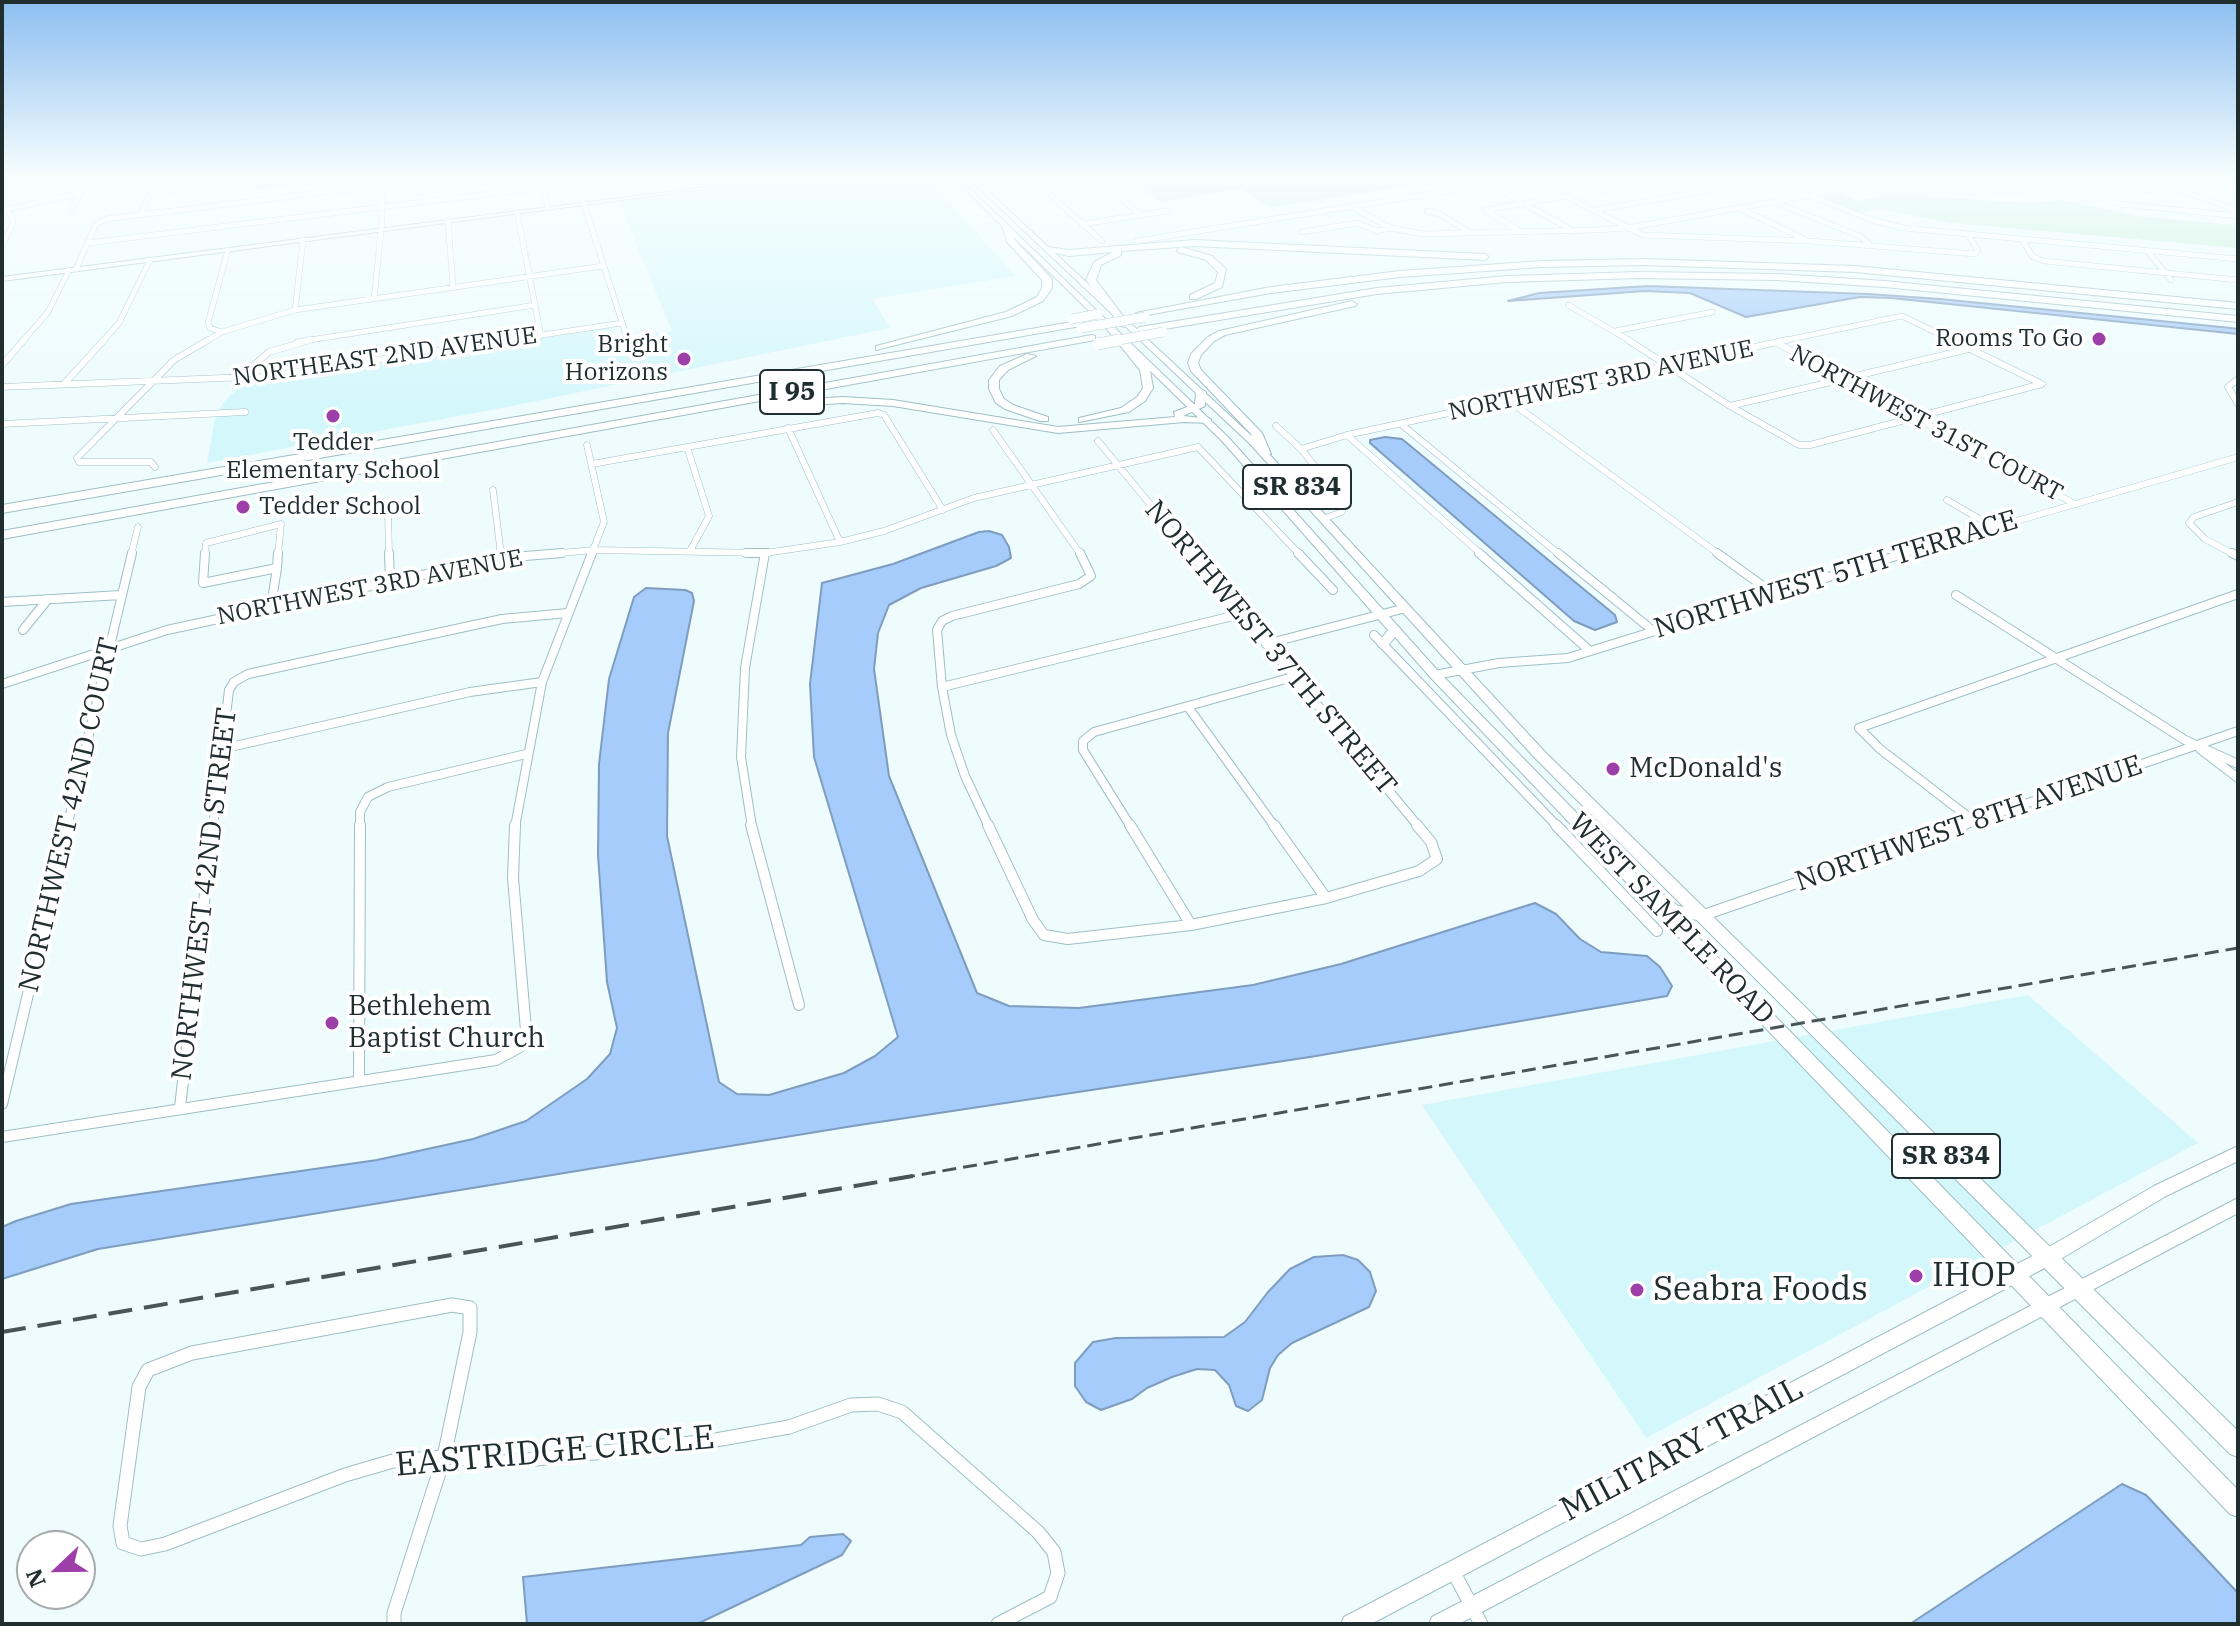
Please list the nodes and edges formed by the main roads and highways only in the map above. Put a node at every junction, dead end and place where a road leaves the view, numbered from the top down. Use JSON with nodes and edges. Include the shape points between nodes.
{"nodes":[{"id":1,"x":1021,"y":252,"type":"edge"},
{"id":2,"x":1030,"y":252,"type":"edge"},
{"id":3,"x":1050,"y":252,"type":"edge"},
{"id":4,"x":1099,"y":252,"type":"edge"},
{"id":5,"x":1129,"y":252,"type":"edge"},
{"id":6,"x":1187,"y":252,"type":"edge"},
{"id":7,"x":1336,"y":252,"type":"edge"},
{"id":8,"x":1058,"y":260,"type":"junction"},
{"id":9,"x":1747,"y":264,"type":"junction"},
{"id":10,"x":1049,"y":270,"type":"junction"},
{"id":11,"x":1731,"y":276,"type":"junction"},
{"id":12,"x":1425,"y":293,"type":"junction"},
{"id":13,"x":2238,"y":312,"type":"edge"},
{"id":14,"x":1149,"y":320,"type":"junction"},
{"id":15,"x":1124,"y":324,"type":"junction"},
{"id":16,"x":1110,"y":327,"type":"junction"},
{"id":17,"x":1085,"y":331,"type":"junction"},
{"id":18,"x":823,"y":361,"type":"junction"},
{"id":19,"x":1201,"y":392,"type":"junction"},
{"id":20,"x":1196,"y":409,"type":"junction"},
{"id":21,"x":1154,"y":421,"type":"junction"},
{"id":22,"x":1207,"y":421,"type":"junction"},
{"id":23,"x":457,"y":431,"type":"junction"},
{"id":24,"x":492,"y":446,"type":"junction"},
{"id":25,"x":1265,"y":454,"type":"junction"},
{"id":26,"x":2,"y":509,"type":"edge"},
{"id":27,"x":2,"y":518,"type":"edge"},
{"id":28,"x":2,"y":530,"type":"edge"},
{"id":29,"x":1394,"y":630,"type":"junction"},
{"id":30,"x":1378,"y":639,"type":"road end"},
{"id":31,"x":2238,"y":1446,"type":"edge"},
{"id":32,"x":2238,"y":1506,"type":"edge"}],
"edges":[{"from":1,"to":18,"type":"highway","via":[[1047,279],[1046,292],[1037,301],[955,330]]},
{"from":2,"to":10,"type":"main road","number":"SR 834"},
{"from":3,"to":8,"type":"main road","number":"SR 834"},
{"from":4,"to":8,"type":"highway"},
{"from":5,"to":15,"type":"highway","via":[[1105,258],[1092,269],[1092,283]]},
{"from":6,"to":14,"type":"highway","via":[[1209,258],[1223,271],[1221,282]]},
{"from":7,"to":9,"type":"highway"},
{"from":8,"to":10,"type":"highway"},
{"from":8,"to":15,"type":"main road","number":"SR 834"},
{"from":9,"to":13,"type":"highway","via":[[1917,274],[2195,301]]},
{"from":9,"to":14,"type":"highway","via":[[1453,269],[1315,284]]},
{"from":10,"to":16,"type":"main road","number":"SR 834"},
{"from":11,"to":12,"type":"highway"},
{"from":11,"to":13,"type":"highway","via":[[1923,287],[2170,312]]},
{"from":11,"to":14,"type":"highway","via":[[1572,276],[1442,284]]},
{"from":12,"to":14,"type":"highway"},
{"from":12,"to":25,"type":"highway","via":[[1246,327],[1222,333],[1201,347],[1194,360],[1196,371],[1256,433]]},
{"from":13,"to":14,"type":"highway","via":[[1859,278],[1636,271],[1416,283]]},
{"from":14,"to":17,"type":"highway","bridge":true},
{"from":14,"to":17,"type":"highway","bridge":true},
{"from":15,"to":19,"type":"main road","name":"WEST SAMPLE ROAD","number":"SR 834"},
{"from":16,"to":17,"type":"highway","via":[[1148,377],[1147,392],[1132,406],[1095,418],[1054,420],[1016,411],[1000,401],[995,393],[997,375]]},
{"from":16,"to":20,"type":"main road","name":"WEST SAMPLE ROAD","number":"SR 834"},
{"from":17,"to":18,"type":"highway"},
{"from":17,"to":23,"type":"highway","number":"I 95"},
{"from":17,"to":24,"type":"highway","number":"I 95"},
{"from":17,"to":27,"type":"highway"},
{"from":17,"to":28,"type":"highway"},
{"from":18,"to":23,"type":"highway"},
{"from":19,"to":20,"type":"highway"},
{"from":19,"to":25,"type":"main road","name":"WEST SAMPLE ROAD","number":"SR 834"},
{"from":20,"to":21,"type":"highway"},
{"from":20,"to":22,"type":"main road","name":"WEST SAMPLE ROAD","number":"SR 834"},
{"from":21,"to":22,"type":"highway"},
{"from":21,"to":24,"type":"highway","via":[[1058,430],[893,403],[825,401]]},
{"from":22,"to":29,"type":"main road","name":"WEST SAMPLE ROAD","number":"SR 834"},
{"from":23,"to":26,"type":"highway","number":"I 95"},
{"from":24,"to":28,"type":"highway","number":"I 95"},
{"from":25,"to":31,"type":"main road","name":"WEST SAMPLE ROAD","number":"SR 834","via":[[1512,727]]},
{"from":29,"to":30,"type":"main road"},
{"from":29,"to":32,"type":"main road","name":"WEST SAMPLE ROAD","number":"SR 834"}]}
